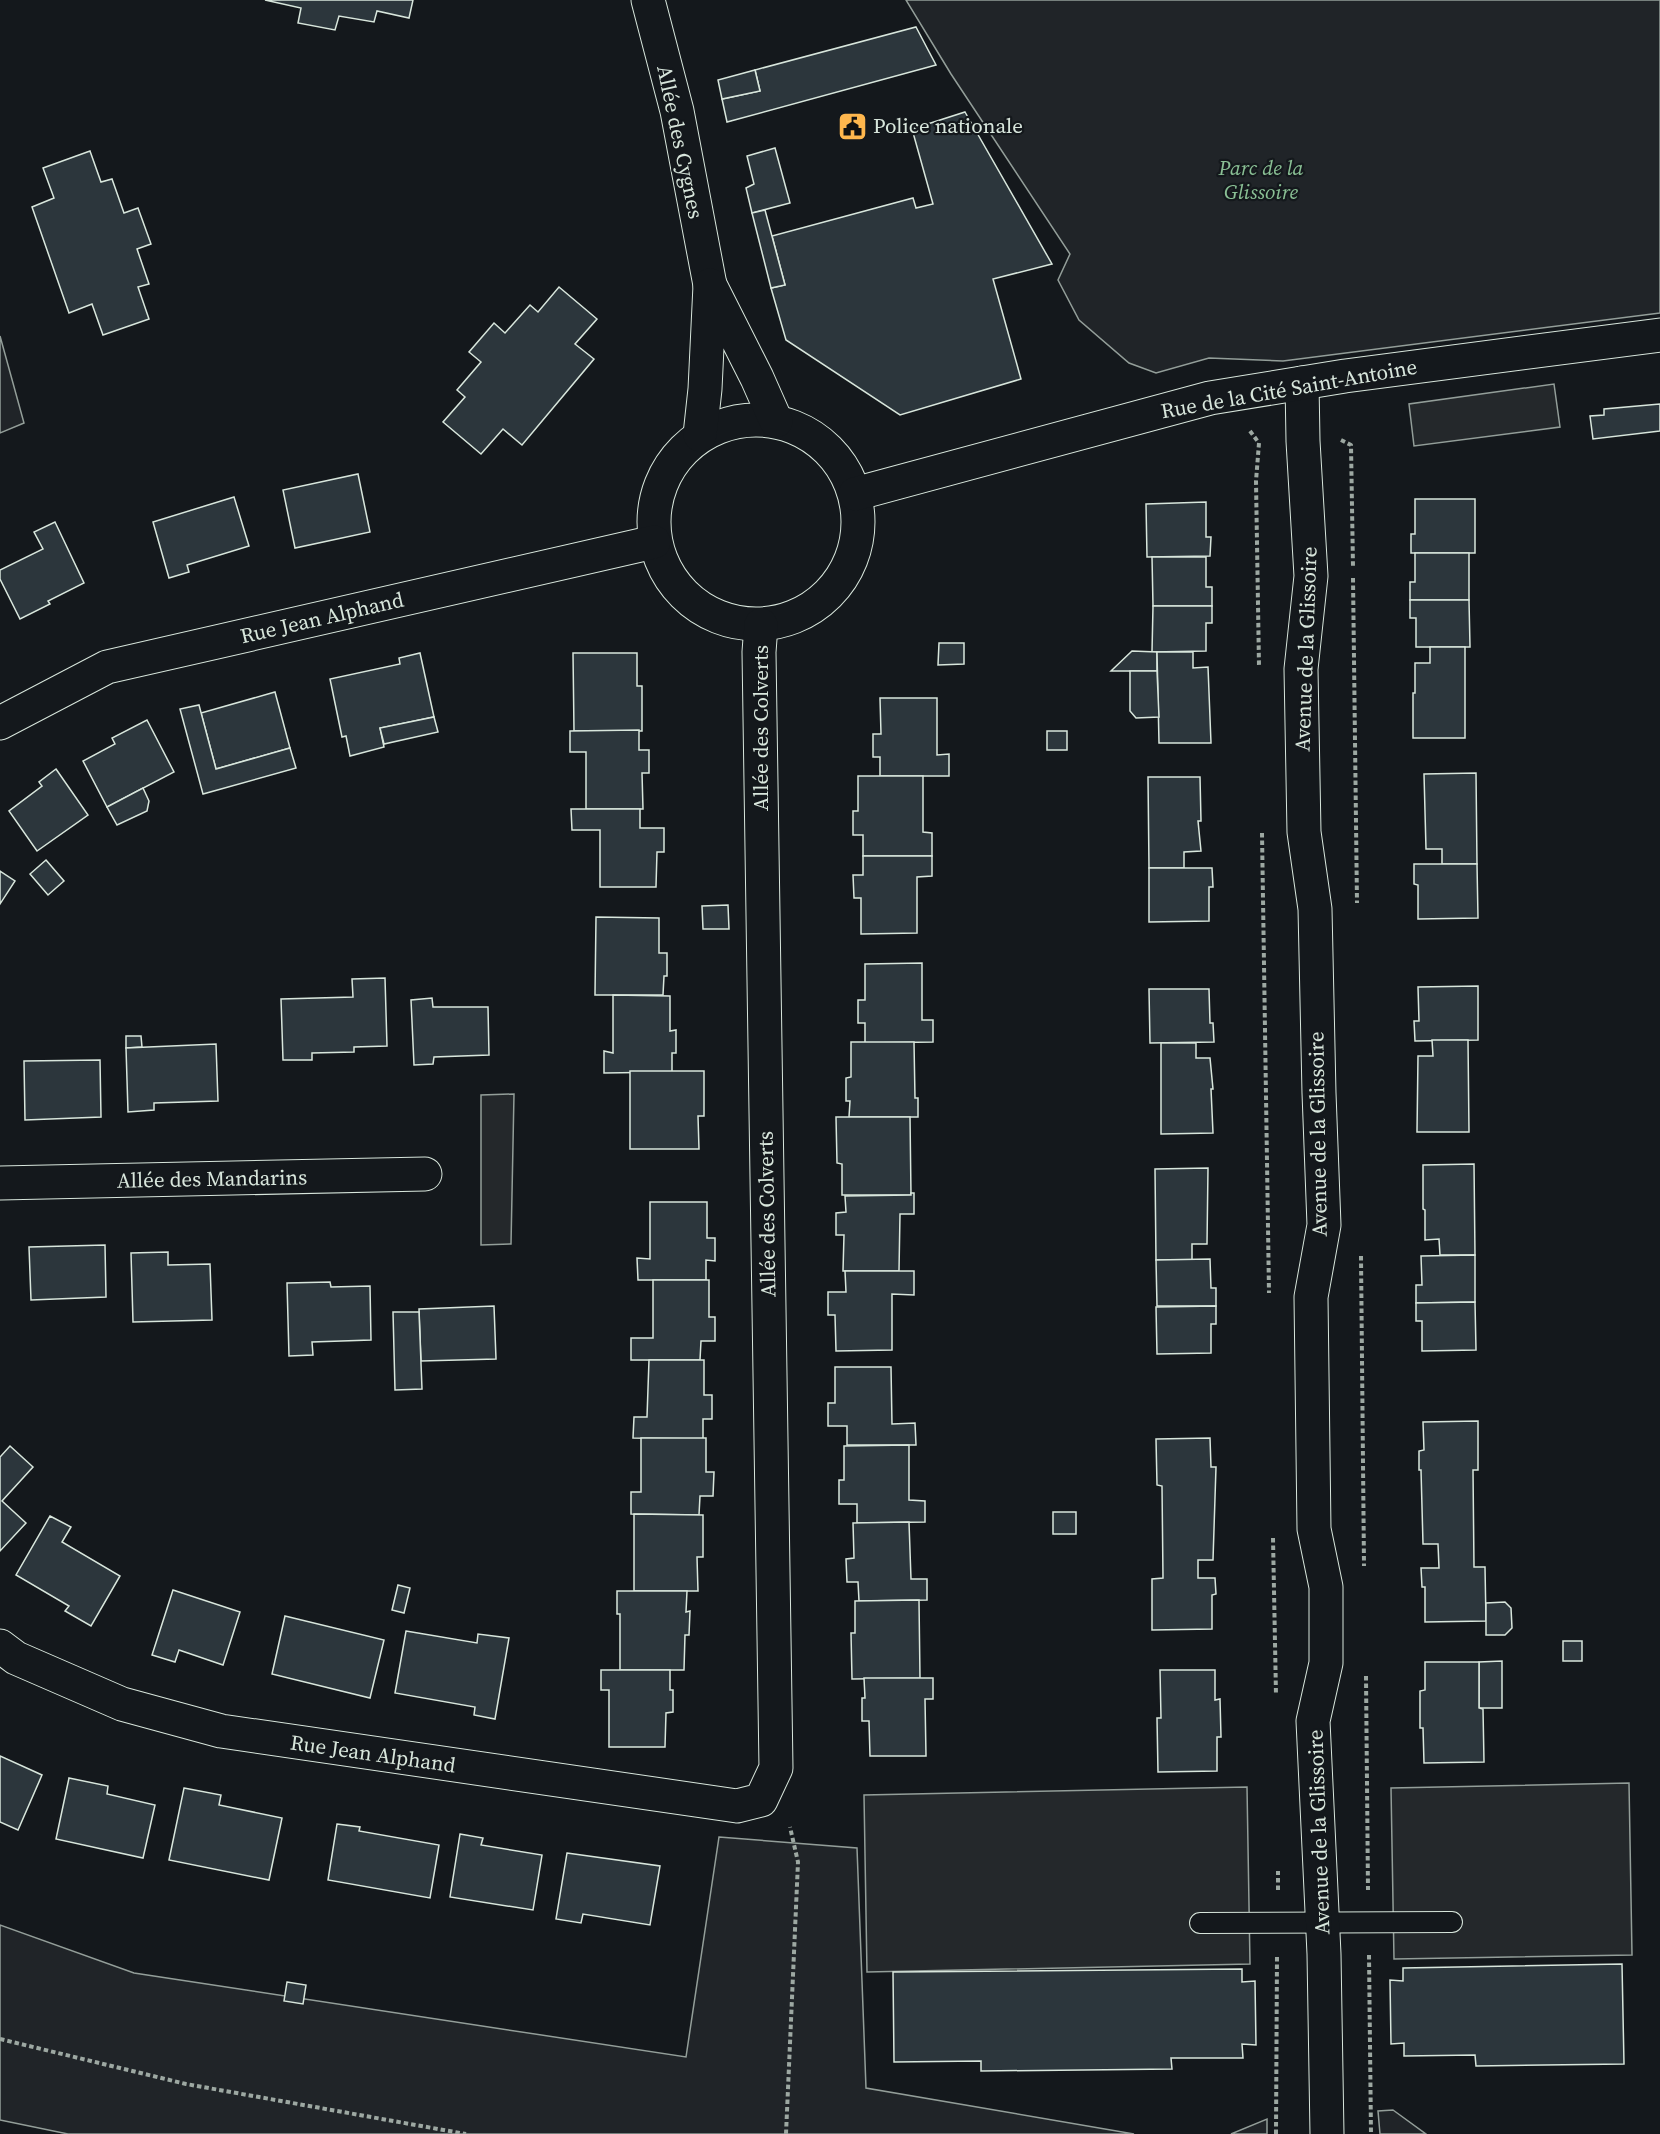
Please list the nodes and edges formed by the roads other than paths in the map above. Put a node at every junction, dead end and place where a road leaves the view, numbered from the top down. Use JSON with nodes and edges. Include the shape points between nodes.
{"nodes":[{"id":1,"x":648,"y":0,"type":"edge"},
{"id":2,"x":710,"y":285,"type":"junction"},
{"id":3,"x":1660,"y":334,"type":"edge"},
{"id":4,"x":1302,"y":383,"type":"junction"},
{"id":5,"x":776,"y":421,"type":"junction"},
{"id":6,"x":700,"y":435,"type":"junction"},
{"id":7,"x":855,"y":494,"type":"junction"},
{"id":8,"x":654,"y":542,"type":"junction"},
{"id":9,"x":761,"y":625,"type":"junction"},
{"id":10,"x":0,"y":723,"type":"edge"},
{"id":11,"x":425,"y":1174,"type":"dead end"},
{"id":12,"x":0,"y":1183,"type":"edge"},
{"id":13,"x":0,"y":1646,"type":"edge"},
{"id":14,"x":761,"y":1800,"type":"joint"},
{"id":15,"x":1323,"y":1922,"type":"junction"},
{"id":16,"x":1452,"y":1922,"type":"dead end"},
{"id":17,"x":1200,"y":1923,"type":"dead end"},
{"id":18,"x":1327,"y":2134,"type":"edge"}],
"edges":[{"from":1,"to":2,"type":"street","name":"Allée des Cygnes","via":[[676,111]]},
{"from":2,"to":5,"type":"street","name":"Allée des Cygnes"},
{"from":2,"to":6,"type":"street","name":"Allée des Cygnes"},
{"from":3,"to":4,"type":"street","name":"Rue de la Cité Saint-Antoine"},
{"from":4,"to":7,"type":"street","name":"Rue de la Cité Saint-Antoine","via":[[1210,398]]},
{"from":4,"to":15,"type":"street","name":"Avenue de la Glissoire","via":[[1311,576],[1301,669],[1304,832],[1315,909],[1324,1225],[1311,1297],[1314,1529],[1326,1587],[1326,1663],[1313,1721]]},
{"from":5,"to":6,"type":"street","via":[[738,421]]},
{"from":5,"to":7,"type":"street","via":[[811,435],[838,460]]},
{"from":6,"to":8,"type":"street","via":[[671,464],[654,501]]},
{"from":7,"to":9,"type":"street","via":[[857,540],[840,583],[805,613]]},
{"from":8,"to":9,"type":"street","via":[[668,576],[692,603],[724,620]]},
{"from":8,"to":10,"type":"street","name":"Rue Jean Alphand","via":[[107,667]]},
{"from":9,"to":14,"type":"street","name":"Allée des Colverts","via":[[776,1768]]},
{"from":11,"to":12,"type":"street","name":"Allée des Mandarins"},
{"from":13,"to":14,"type":"street","name":"Rue Jean Alphand","via":[[16,1658],[122,1704],[221,1731],[737,1806]]},
{"from":15,"to":16,"type":"lane"},
{"from":15,"to":17,"type":"lane"},
{"from":15,"to":18,"type":"street","name":"Avenue de la Glissoire"}]}
